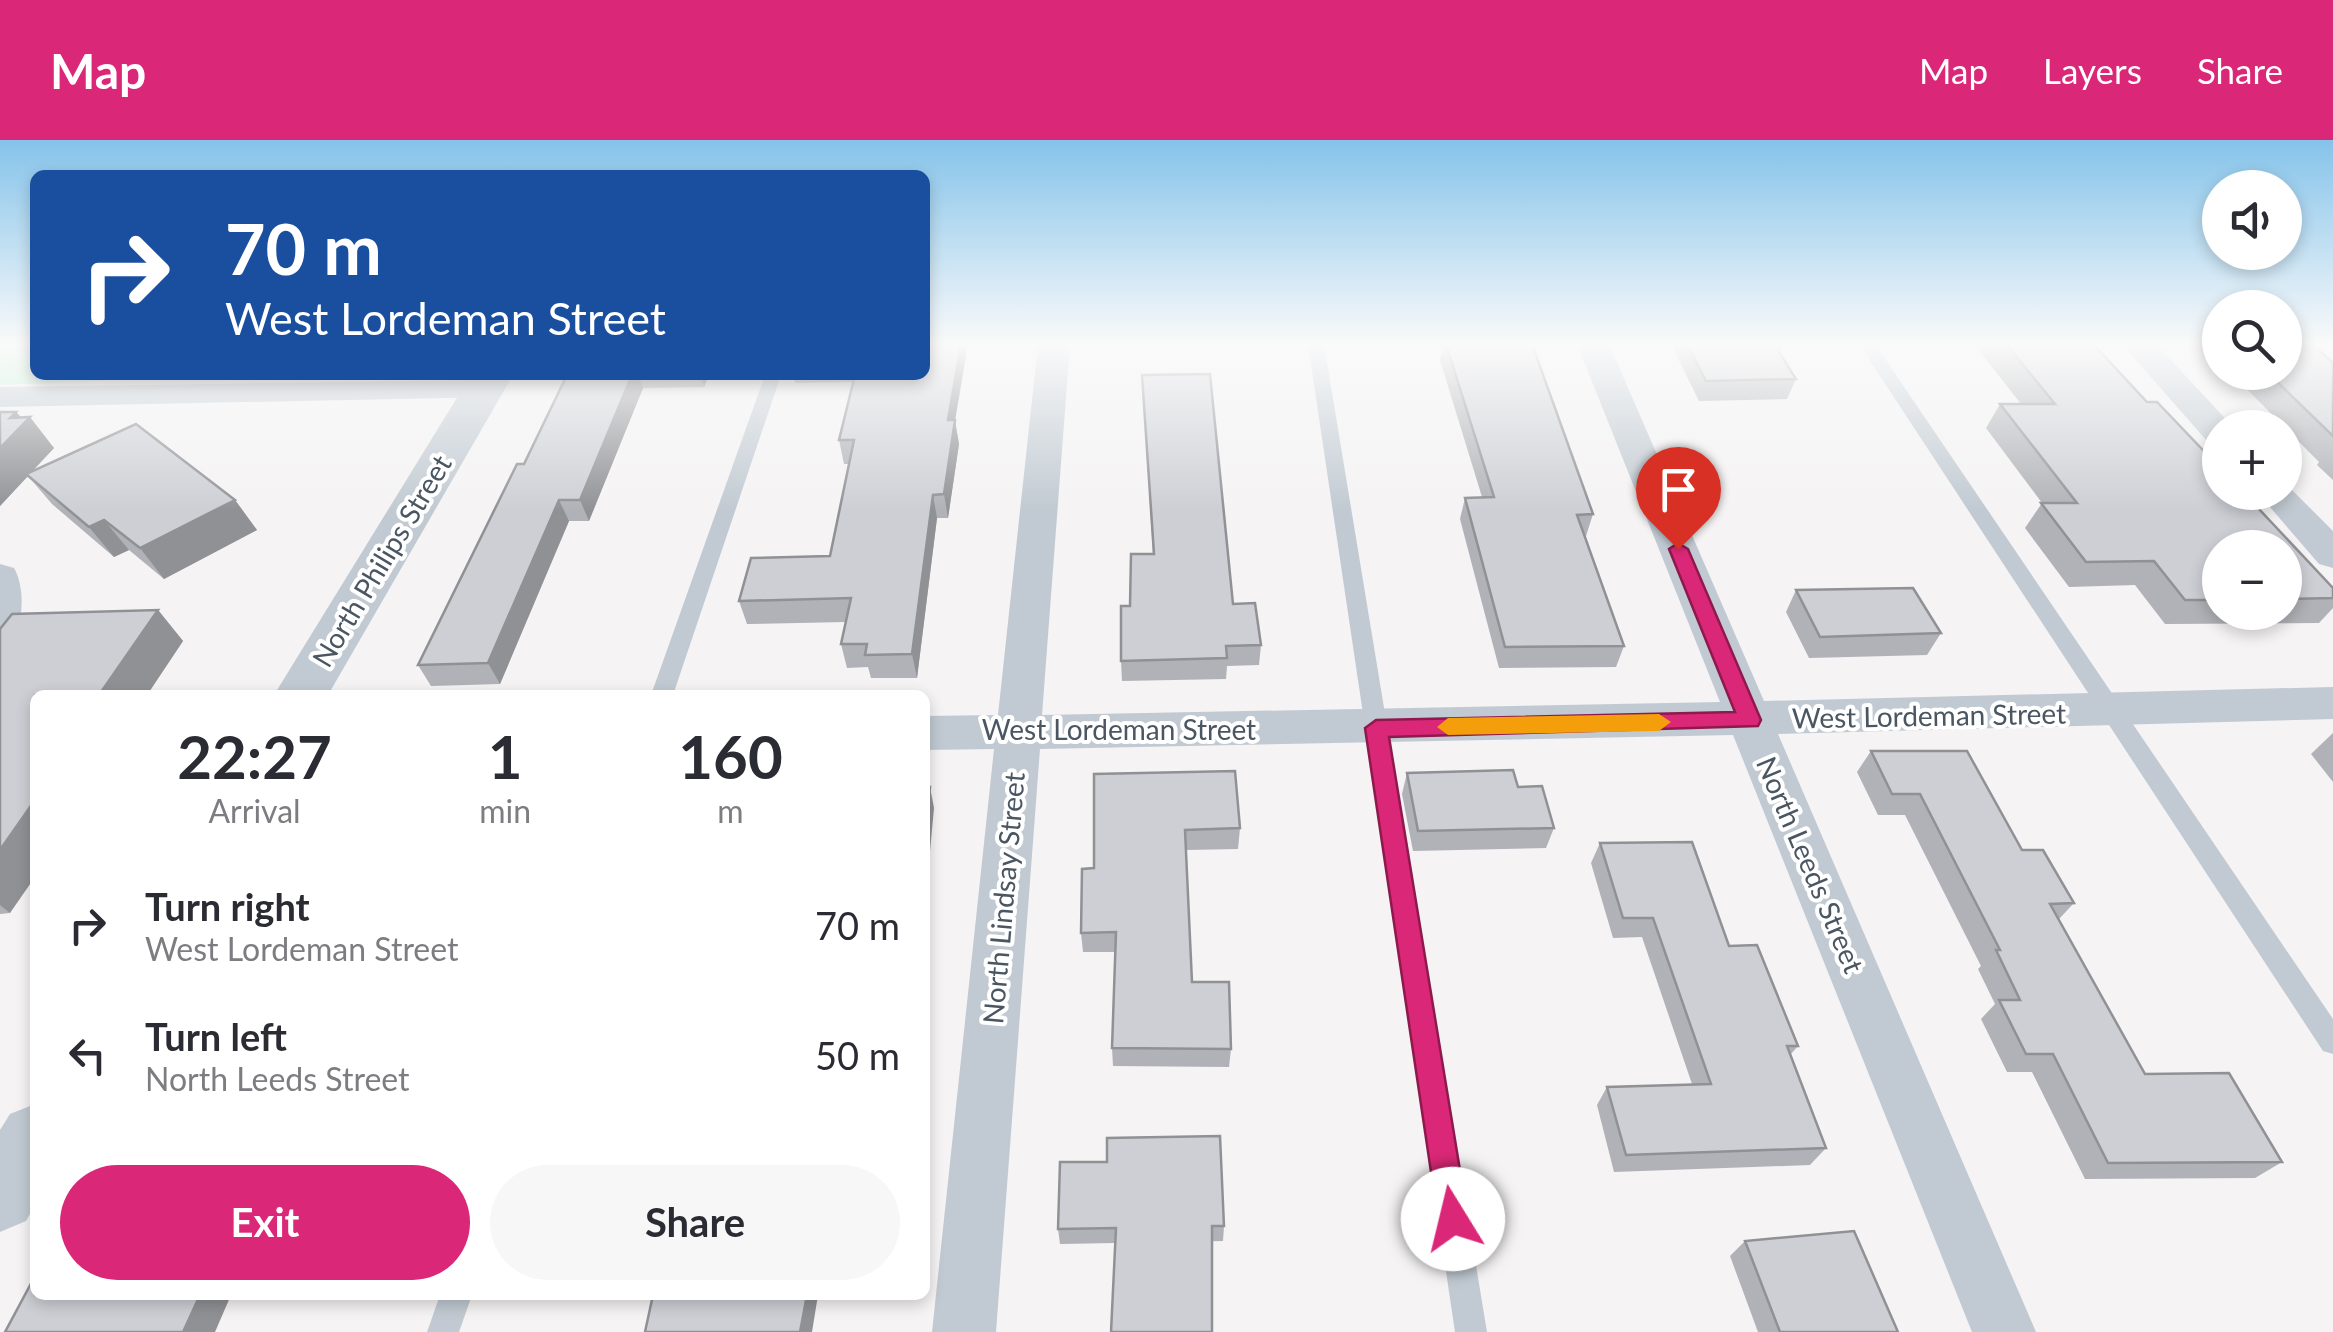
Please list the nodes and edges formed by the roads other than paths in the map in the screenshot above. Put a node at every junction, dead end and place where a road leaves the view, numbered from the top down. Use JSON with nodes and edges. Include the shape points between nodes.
{"nodes":[{"id":1,"x":477,"y":400,"type":"edge"},
{"id":2,"x":764,"y":400,"type":"edge"},
{"id":3,"x":1049,"y":400,"type":"edge"},
{"id":4,"x":1325,"y":400,"type":"edge"},
{"id":5,"x":1616,"y":400,"type":"edge"},
{"id":6,"x":1903,"y":400,"type":"edge"},
{"id":7,"x":2292,"y":510,"type":"edge"},
{"id":8,"x":2333,"y":555,"type":"edge"},
{"id":9,"x":0,"y":578,"type":"edge"},
{"id":10,"x":0,"y":623,"type":"edge"},
{"id":11,"x":304,"y":690,"type":"edge"},
{"id":12,"x":664,"y":690,"type":"edge"},
{"id":13,"x":2333,"y":704,"type":"edge"},
{"id":14,"x":2111,"y":712,"type":"junction"},
{"id":15,"x":1750,"y":720,"type":"junction"},
{"id":16,"x":1376,"y":728,"type":"junction"},
{"id":17,"x":1019,"y":730,"type":"junction"},
{"id":18,"x":930,"y":733,"type":"edge"},
{"id":19,"x":2333,"y":1042,"type":"edge"},
{"id":20,"x":30,"y":1146,"type":"edge"},
{"id":21,"x":0,"y":1196,"type":"edge"},
{"id":22,"x":454,"y":1300,"type":"edge"},
{"id":23,"x":443,"y":1332,"type":"edge"},
{"id":24,"x":964,"y":1332,"type":"edge"},
{"id":25,"x":1471,"y":1332,"type":"edge"},
{"id":26,"x":2004,"y":1332,"type":"edge"}],
"edges":[{"from":1,"to":11,"type":"street","name":"North Philips Street"},
{"from":2,"to":12,"type":"lane"},
{"from":3,"to":17,"type":"street","name":"North Lindsay Street"},
{"from":4,"to":16,"type":"lane"},
{"from":5,"to":15,"type":"street","name":"North Leeds Street"},
{"from":6,"to":14,"type":"lane"},
{"from":7,"to":8,"type":"street"},
{"from":9,"to":10,"type":"street"},
{"from":13,"to":14,"type":"street","name":"West Lordeman Street"},
{"from":14,"to":15,"type":"street","name":"West Lordeman Street"},
{"from":14,"to":19,"type":"lane"},
{"from":15,"to":16,"type":"street","name":"West Lordeman Street"},
{"from":15,"to":26,"type":"street","name":"North Leeds Street"},
{"from":16,"to":17,"type":"street","name":"West Lordeman Street"},
{"from":16,"to":25,"type":"lane"},
{"from":17,"to":18,"type":"street","name":"West Lordeman Street"},
{"from":17,"to":24,"type":"street","name":"North Lindsay Street"},
{"from":20,"to":21,"type":"street"},
{"from":22,"to":23,"type":"lane"}]}
